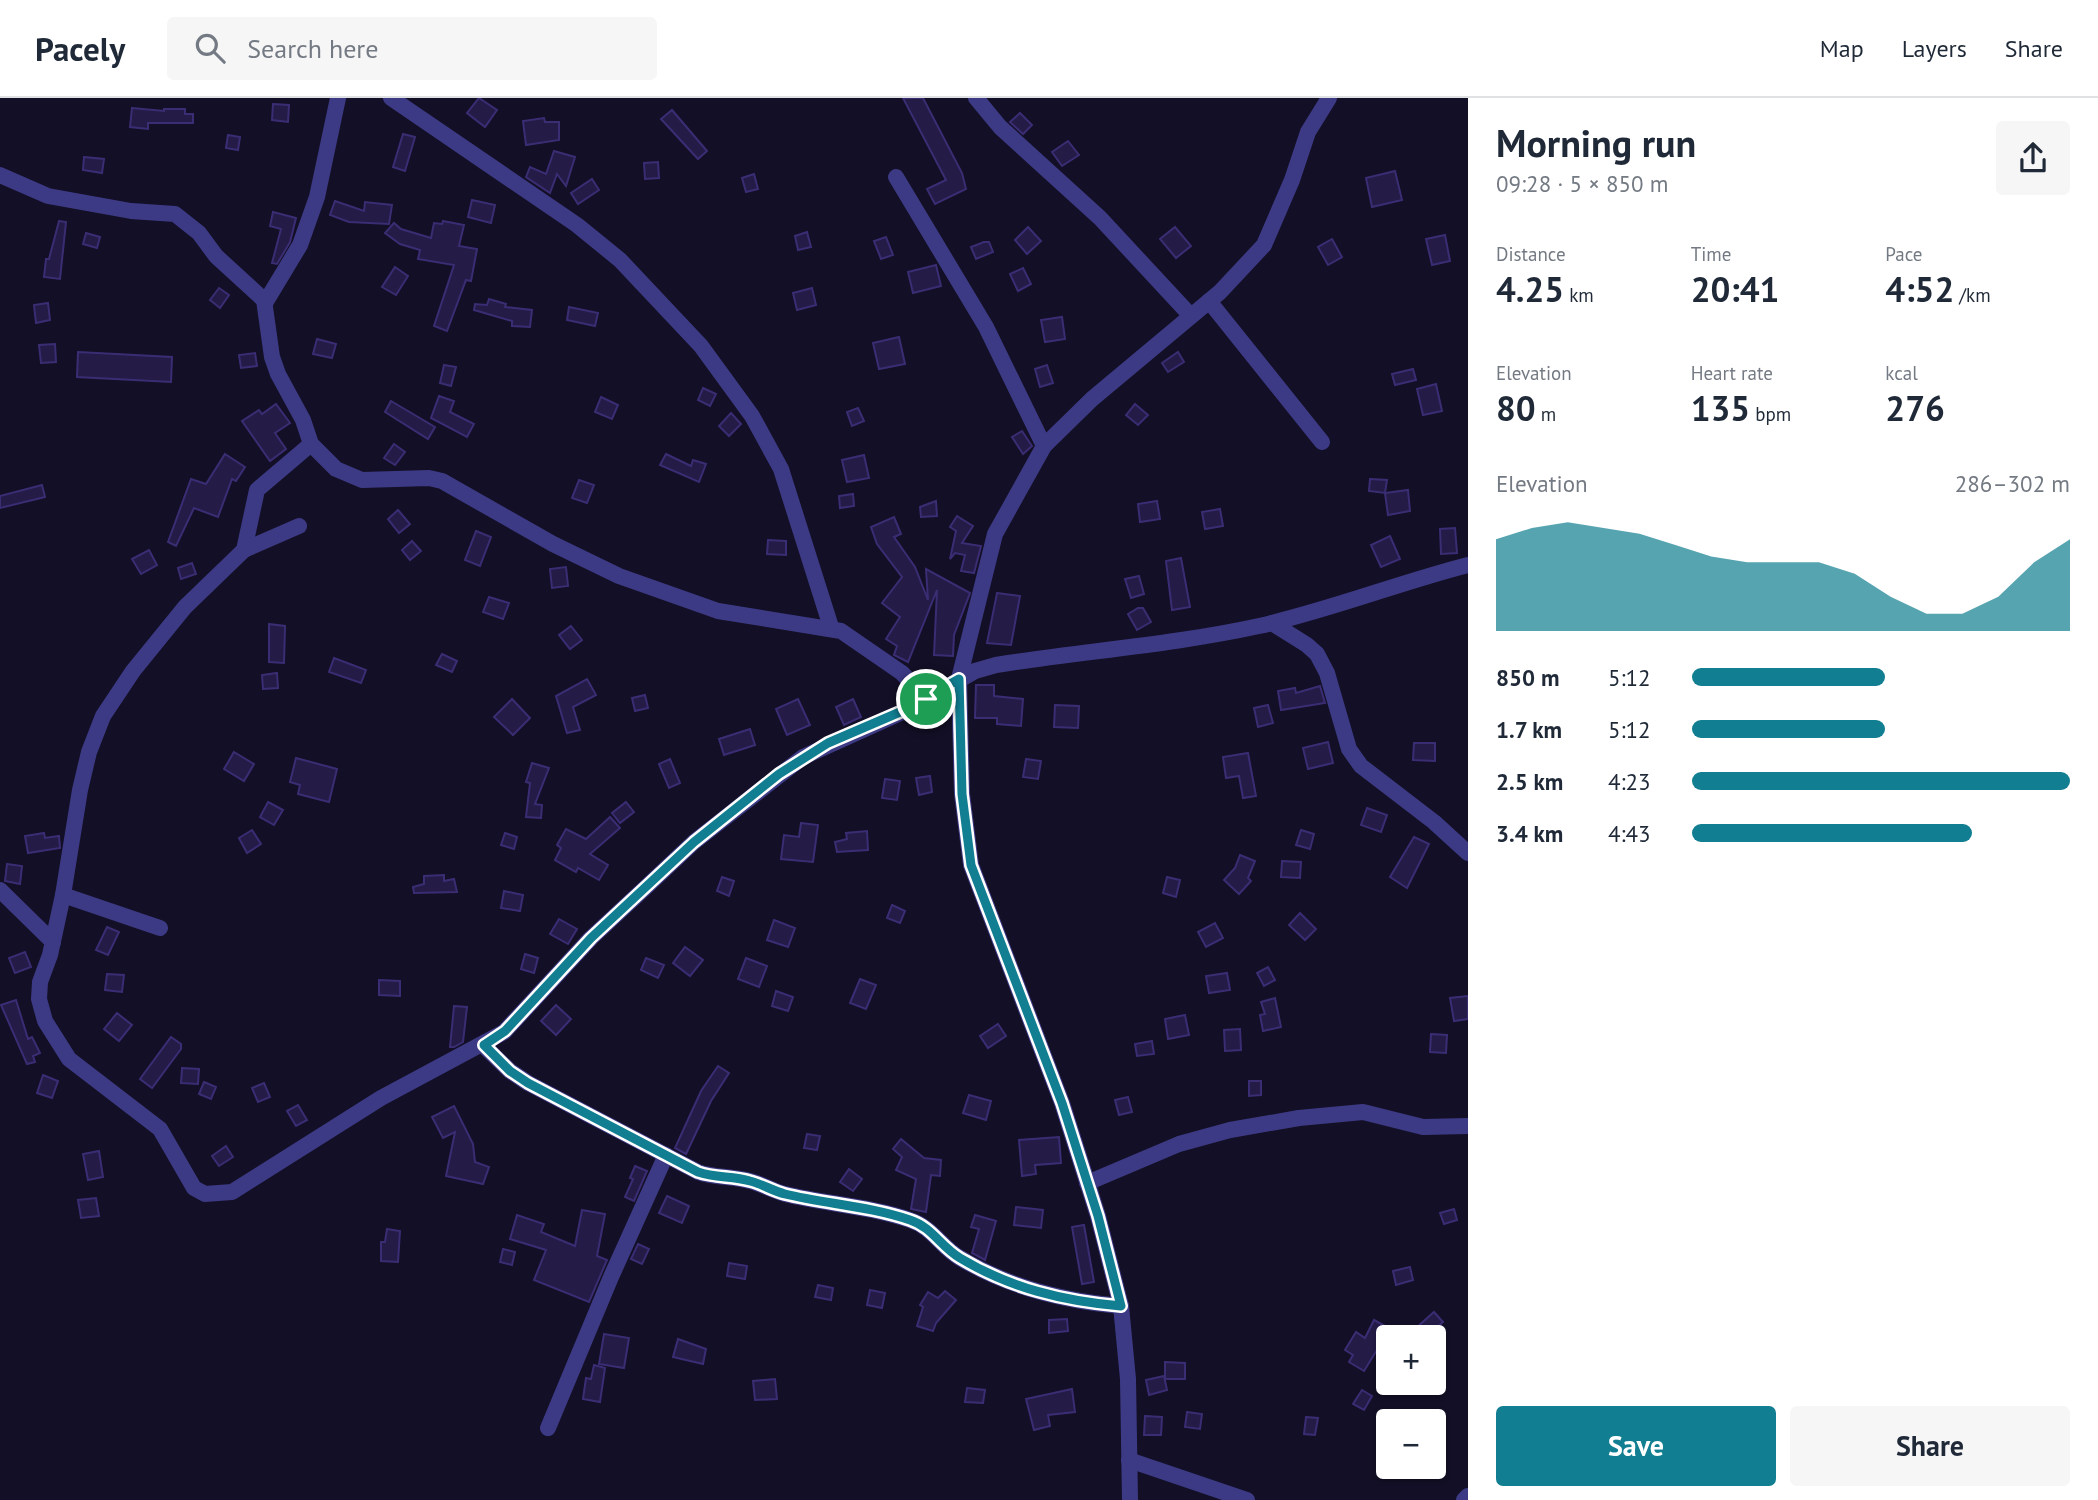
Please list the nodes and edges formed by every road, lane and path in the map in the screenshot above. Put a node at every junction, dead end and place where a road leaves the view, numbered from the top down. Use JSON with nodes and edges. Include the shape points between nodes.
{"nodes":[{"id":1,"x":338,"y":98,"type":"edge"},
{"id":2,"x":391,"y":98,"type":"edge"},
{"id":3,"x":976,"y":98,"type":"edge"},
{"id":4,"x":1329,"y":98,"type":"edge"},
{"id":5,"x":0,"y":175,"type":"edge"},
{"id":6,"x":896,"y":177,"type":"dead end"},
{"id":7,"x":1209,"y":301,"type":"junction"},
{"id":8,"x":265,"y":303,"type":"junction"},
{"id":9,"x":1191,"y":316,"type":"junction"},
{"id":10,"x":1322,"y":442,"type":"dead end"},
{"id":11,"x":311,"y":444,"type":"junction"},
{"id":12,"x":1044,"y":446,"type":"junction"},
{"id":13,"x":299,"y":526,"type":"dead end"},
{"id":14,"x":244,"y":550,"type":"junction"},
{"id":15,"x":1468,"y":565,"type":"edge"},
{"id":16,"x":1272,"y":623,"type":"junction"},
{"id":17,"x":831,"y":627,"type":"junction"},
{"id":18,"x":959,"y":679,"type":"junction"},
{"id":19,"x":926,"y":699,"type":"junction"},
{"id":20,"x":1468,"y":853,"type":"edge"},
{"id":21,"x":0,"y":890,"type":"edge"},
{"id":22,"x":63,"y":895,"type":"junction"},
{"id":23,"x":160,"y":928,"type":"dead end"},
{"id":24,"x":53,"y":942,"type":"junction"},
{"id":25,"x":484,"y":1045,"type":"junction"},
{"id":26,"x":1468,"y":1126,"type":"edge"},
{"id":27,"x":666,"y":1155,"type":"junction"},
{"id":28,"x":1087,"y":1183,"type":"junction"},
{"id":29,"x":1121,"y":1306,"type":"junction"},
{"id":30,"x":548,"y":1428,"type":"dead end"},
{"id":31,"x":1129,"y":1460,"type":"junction"},
{"id":32,"x":1468,"y":1496,"type":"edge"},
{"id":33,"x":1130,"y":1500,"type":"edge"},
{"id":34,"x":1247,"y":1500,"type":"edge"},
{"id":35,"x":1464,"y":1500,"type":"edge"}],
"edges":[{"from":1,"to":8,"type":"street","via":[[313,209],[300,245]]},
{"from":2,"to":17,"type":"street","via":[[577,225],[620,260],[701,346],[752,416],[781,469]]},
{"from":3,"to":9,"type":"street","via":[[1000,127],[1100,218]]},
{"from":4,"to":7,"type":"street","via":[[1308,132],[1264,246]]},
{"from":5,"to":8,"type":"street","via":[[48,195],[131,211],[175,214]]},
{"from":6,"to":12,"type":"street","via":[[986,327]]},
{"from":7,"to":9,"type":"street"},
{"from":7,"to":10,"type":"street"},
{"from":8,"to":11,"type":"street","via":[[272,358]]},
{"from":9,"to":12,"type":"street"},
{"from":11,"to":14,"type":"street","via":[[257,490]]},
{"from":11,"to":17,"type":"street","via":[[336,468],[362,480],[442,481],[619,576],[718,611]]},
{"from":12,"to":18,"type":"street","via":[[995,534]]},
{"from":13,"to":14,"type":"street"},
{"from":14,"to":22,"type":"street","via":[[185,607],[103,716],[80,790]]},
{"from":15,"to":16,"type":"street"},
{"from":16,"to":18,"type":"street","via":[[1199,639],[996,665]]},
{"from":16,"to":20,"type":"street","via":[[1317,654],[1349,750],[1361,766]]},
{"from":17,"to":19,"type":"street","via":[[902,673]]},
{"from":18,"to":19,"type":"street"},
{"from":18,"to":28,"type":"street","via":[[962,794],[971,865],[1058,1091]]},
{"from":19,"to":25,"type":"street","via":[[828,743],[779,774],[694,842],[591,938],[505,1031]]},
{"from":21,"to":24,"type":"street"},
{"from":22,"to":23,"type":"street"},
{"from":22,"to":24,"type":"street"},
{"from":24,"to":25,"type":"street","via":[[39,999],[57,1041],[69,1059],[160,1129],[194,1188],[205,1194],[232,1192],[381,1098]]},
{"from":25,"to":27,"type":"street","via":[[528,1083]]},
{"from":26,"to":28,"type":"street","via":[[1423,1127],[1363,1112],[1299,1118],[1179,1144]]},
{"from":27,"to":29,"type":"street","via":[[711,1177],[750,1181],[788,1195],[913,1221],[956,1256],[1028,1290]]},
{"from":27,"to":30,"type":"street"},
{"from":28,"to":29,"type":"street"},
{"from":29,"to":31,"type":"street"},
{"from":31,"to":33,"type":"street"},
{"from":31,"to":34,"type":"street"},
{"from":32,"to":35,"type":"street"}]}
